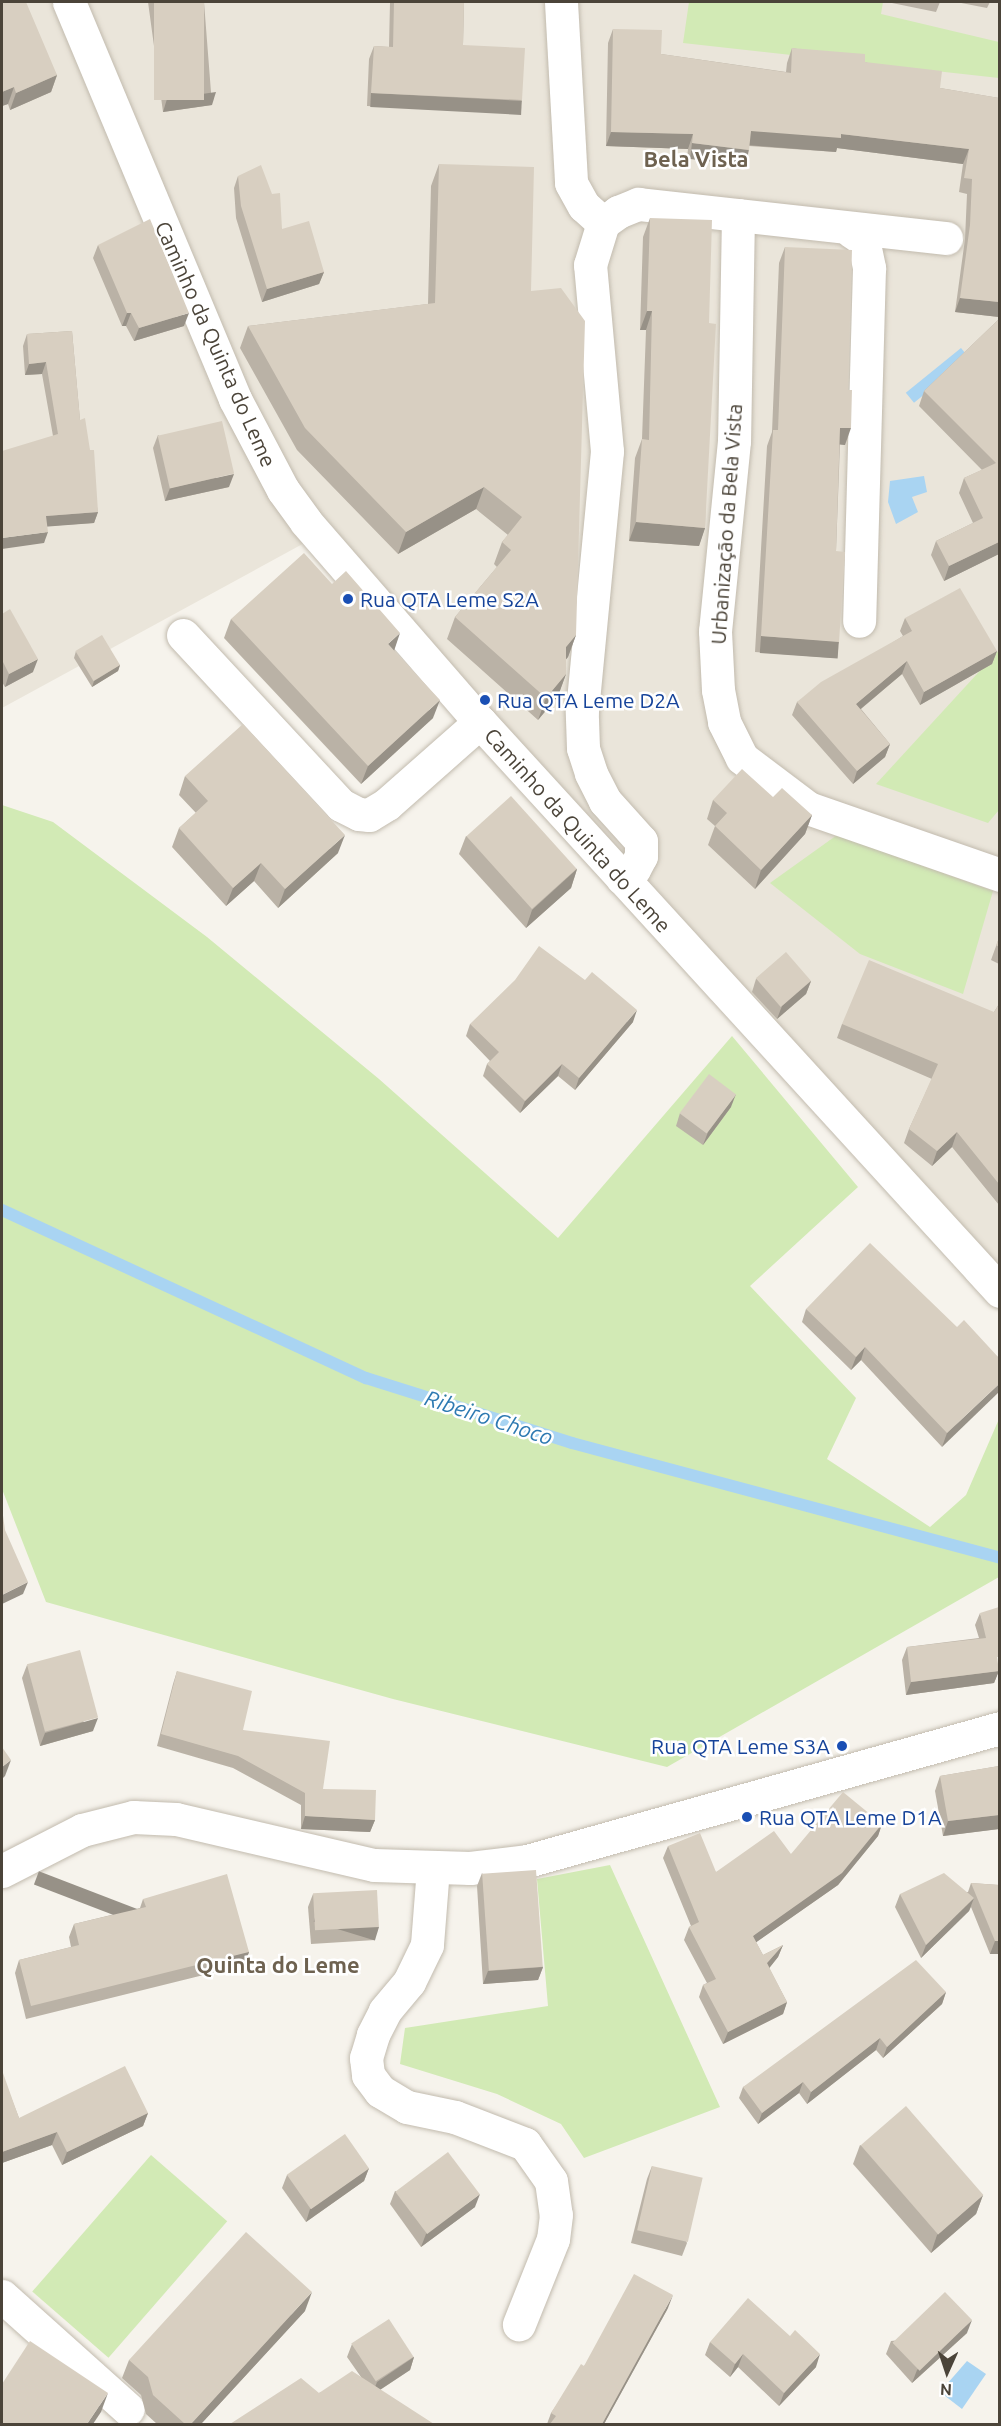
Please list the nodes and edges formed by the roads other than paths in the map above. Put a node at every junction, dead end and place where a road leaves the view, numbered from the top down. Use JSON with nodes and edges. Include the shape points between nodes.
{"nodes":[{"id":1,"x":69,"y":2,"type":"edge"},
{"id":2,"x":561,"y":2,"type":"edge"},
{"id":3,"x":738,"y":215,"type":"junction"},
{"id":4,"x":603,"y":223,"type":"junction"},
{"id":5,"x":851,"y":231,"type":"junction"},
{"id":6,"x":946,"y":238,"type":"dead end"},
{"id":7,"x":859,"y":621,"type":"dead end"},
{"id":8,"x":183,"y":635,"type":"dead end"},
{"id":9,"x":480,"y":722,"type":"junction"},
{"id":10,"x":999,"y":875,"type":"edge"},
{"id":11,"x":622,"y":878,"type":"junction"},
{"id":12,"x":999,"y":1291,"type":"edge"},
{"id":13,"x":999,"y":1728,"type":"edge"},
{"id":14,"x":433,"y":1868,"type":"junction"},
{"id":15,"x":2,"y":1871,"type":"edge"},
{"id":16,"x":2,"y":2296,"type":"edge"},
{"id":17,"x":519,"y":2324,"type":"dead end"},
{"id":18,"x":128,"y":2409,"type":"dead end"}],
"edges":[{"from":1,"to":9,"type":"street","name":"Caminho da Quinta do Leme","via":[[236,399],[283,490],[306,522]]},
{"from":2,"to":4,"type":"street","via":[[571,183],[584,206]]},
{"from":3,"to":4,"type":"street","via":[[638,204]]},
{"from":3,"to":5,"type":"street","via":[[835,225]]},
{"from":3,"to":10,"type":"street","name":"Urbanização da Bela Vista","via":[[734,441],[715,631],[724,722],[742,758],[808,808]]},
{"from":4,"to":11,"type":"street","via":[[591,265],[607,452],[582,711],[583,748],[605,801],[641,841],[641,856],[634,869]]},
{"from":5,"to":6,"type":"street"},
{"from":5,"to":7,"type":"street","via":[[862,239],[870,268]]},
{"from":8,"to":9,"type":"street","via":[[341,805],[359,814],[369,815],[387,804]]},
{"from":9,"to":11,"type":"street","name":"Caminho da Quinta do Leme"},
{"from":11,"to":12,"type":"street","name":"Caminho da Quinta do Leme"},
{"from":13,"to":14,"type":"street","via":[[527,1861]]},
{"from":14,"to":15,"type":"street","via":[[374,1865],[176,1819],[144,1817],[119,1819],[82,1830]]},
{"from":14,"to":17,"type":"street","via":[[427,1945],[409,1982],[385,2011],[373,2035],[366,2058],[368,2075],[380,2091],[406,2107],[455,2117],[525,2144],[552,2181],[556,2215],[553,2239]]},
{"from":16,"to":18,"type":"street"}]}
